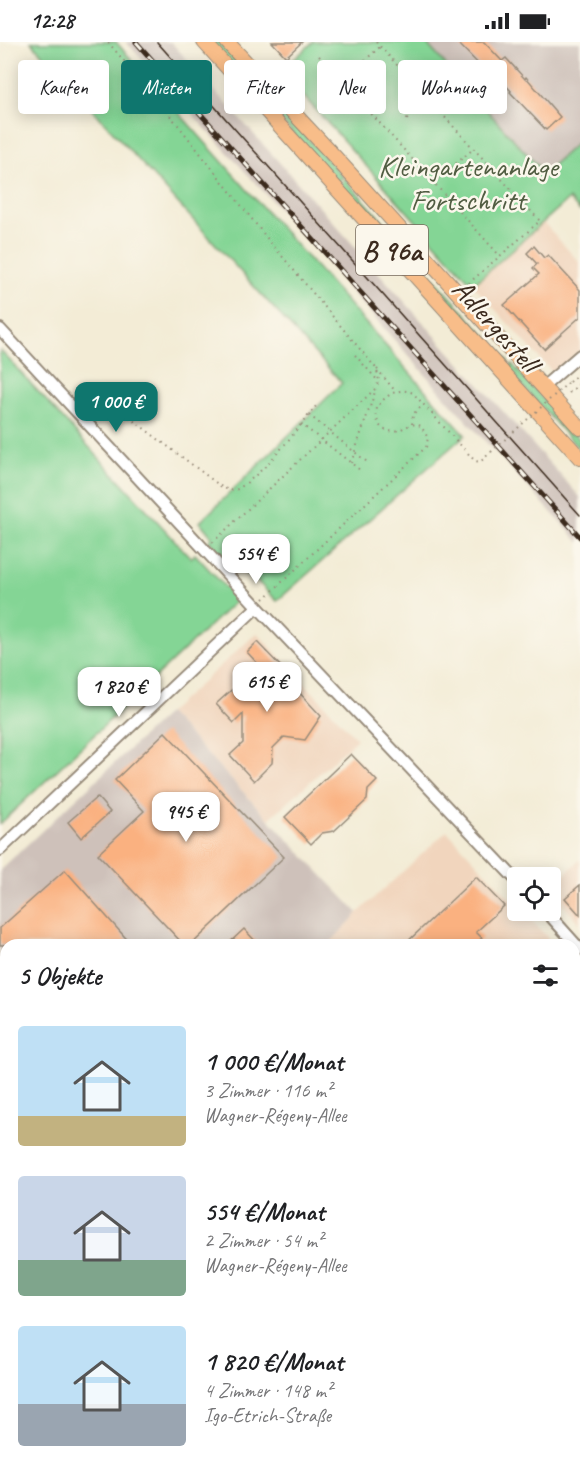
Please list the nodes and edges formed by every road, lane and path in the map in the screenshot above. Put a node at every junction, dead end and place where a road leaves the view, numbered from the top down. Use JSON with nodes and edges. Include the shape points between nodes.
{"nodes":[{"id":1,"x":108,"y":42,"type":"edge"},
{"id":2,"x":204,"y":42,"type":"edge"},
{"id":3,"x":227,"y":42,"type":"edge"},
{"id":4,"x":376,"y":42,"type":"edge"},
{"id":5,"x":380,"y":47,"type":"junction"},
{"id":6,"x":319,"y":56,"type":"dead end"},
{"id":7,"x":323,"y":60,"type":"edge"},
{"id":8,"x":365,"y":60,"type":"edge"},
{"id":9,"x":398,"y":67,"type":"edge"},
{"id":10,"x":371,"y":114,"type":"edge"},
{"id":11,"x":409,"y":114,"type":"edge"},
{"id":12,"x":441,"y":114,"type":"edge"},
{"id":13,"x":407,"y":120,"type":"dead end"},
{"id":14,"x":473,"y":149,"type":"junction"},
{"id":15,"x":433,"y":183,"type":"junction"},
{"id":16,"x":500,"y":255,"type":"junction"},
{"id":17,"x":469,"y":282,"type":"dead end"},
{"id":18,"x":0,"y":329,"type":"edge"},
{"id":19,"x":580,"y":355,"type":"edge"},
{"id":20,"x":355,"y":356,"type":"dead end"},
{"id":21,"x":375,"y":367,"type":"junction"},
{"id":22,"x":580,"y":372,"type":"edge"},
{"id":23,"x":379,"y":382,"type":"junction"},
{"id":24,"x":580,"y":383,"type":"edge"},
{"id":25,"x":543,"y":387,"type":"junction"},
{"id":26,"x":376,"y":388,"type":"junction"},
{"id":27,"x":396,"y":392,"type":"junction"},
{"id":28,"x":569,"y":393,"type":"dead end"},
{"id":29,"x":105,"y":399,"type":"dead end"},
{"id":30,"x":317,"y":405,"type":"dead end"},
{"id":31,"x":423,"y":405,"type":"junction"},
{"id":32,"x":309,"y":415,"type":"junction"},
{"id":33,"x":301,"y":424,"type":"junction"},
{"id":34,"x":412,"y":424,"type":"junction"},
{"id":35,"x":580,"y":428,"type":"edge"},
{"id":36,"x":329,"y":432,"type":"junction"},
{"id":37,"x":321,"y":440,"type":"junction"},
{"id":38,"x":355,"y":452,"type":"junction"},
{"id":39,"x":580,"y":458,"type":"edge"},
{"id":40,"x":367,"y":462,"type":"dead end"},
{"id":41,"x":351,"y":463,"type":"junction"},
{"id":42,"x":360,"y":470,"type":"dead end"},
{"id":43,"x":204,"y":550,"type":"junction"},
{"id":44,"x":268,"y":595,"type":"dead end"},
{"id":45,"x":257,"y":607,"type":"junction"},
{"id":46,"x":0,"y":850,"type":"edge"},
{"id":47,"x":507,"y":870,"type":"edge"},
{"id":48,"x":553,"y":921,"type":"edge"},
{"id":49,"x":567,"y":939,"type":"edge"}],
"edges":[{"from":1,"to":21,"type":"path"},
{"from":2,"to":39,"type":"main road","name":"Adlergestell","number":"B 96a"},
{"from":3,"to":25,"type":"main road","name":"Adlergestell","number":"B 96a"},
{"from":4,"to":5,"type":"path"},
{"from":5,"to":8,"type":"path"},
{"from":5,"to":9,"type":"path"},
{"from":6,"to":7,"type":"path"},
{"from":10,"to":15,"type":"path"},
{"from":11,"to":13,"type":"path"},
{"from":12,"to":14,"type":"path"},
{"from":14,"to":15,"type":"path"},
{"from":14,"to":16,"type":"path","via":[[540,221]]},
{"from":15,"to":16,"type":"path"},
{"from":16,"to":17,"type":"path"},
{"from":18,"to":43,"type":"street"},
{"from":19,"to":25,"type":"street"},
{"from":20,"to":23,"type":"path"},
{"from":21,"to":23,"type":"path"},
{"from":21,"to":27,"type":"path"},
{"from":22,"to":31,"type":"path","bridge":true,"via":[[480,462],[472,460]]},
{"from":23,"to":26,"type":"path"},
{"from":24,"to":28,"type":"path"},
{"from":25,"to":35,"type":"main road","name":"Adlergestell","number":"B 96a"},
{"from":26,"to":36,"type":"path"},
{"from":26,"to":38,"type":"path"},
{"from":27,"to":31,"type":"path","via":[[409,391]]},
{"from":27,"to":34,"type":"path","via":[[379,404],[377,422],[391,431]]},
{"from":29,"to":33,"type":"path","via":[[223,488],[234,491],[273,457]]},
{"from":30,"to":32,"type":"path"},
{"from":31,"to":34,"type":"path","via":[[413,414]]},
{"from":32,"to":33,"type":"path"},
{"from":32,"to":36,"type":"path"},
{"from":33,"to":37,"type":"path"},
{"from":34,"to":44,"type":"path","via":[[421,426],[427,434],[423,450]]},
{"from":36,"to":37,"type":"path"},
{"from":36,"to":38,"type":"path"},
{"from":37,"to":41,"type":"path"},
{"from":37,"to":43,"type":"path"},
{"from":38,"to":40,"type":"path"},
{"from":38,"to":41,"type":"path"},
{"from":41,"to":42,"type":"path"},
{"from":43,"to":45,"type":"street"},
{"from":45,"to":46,"type":"street"},
{"from":45,"to":47,"type":"street"},
{"from":48,"to":49,"type":"street"}]}
